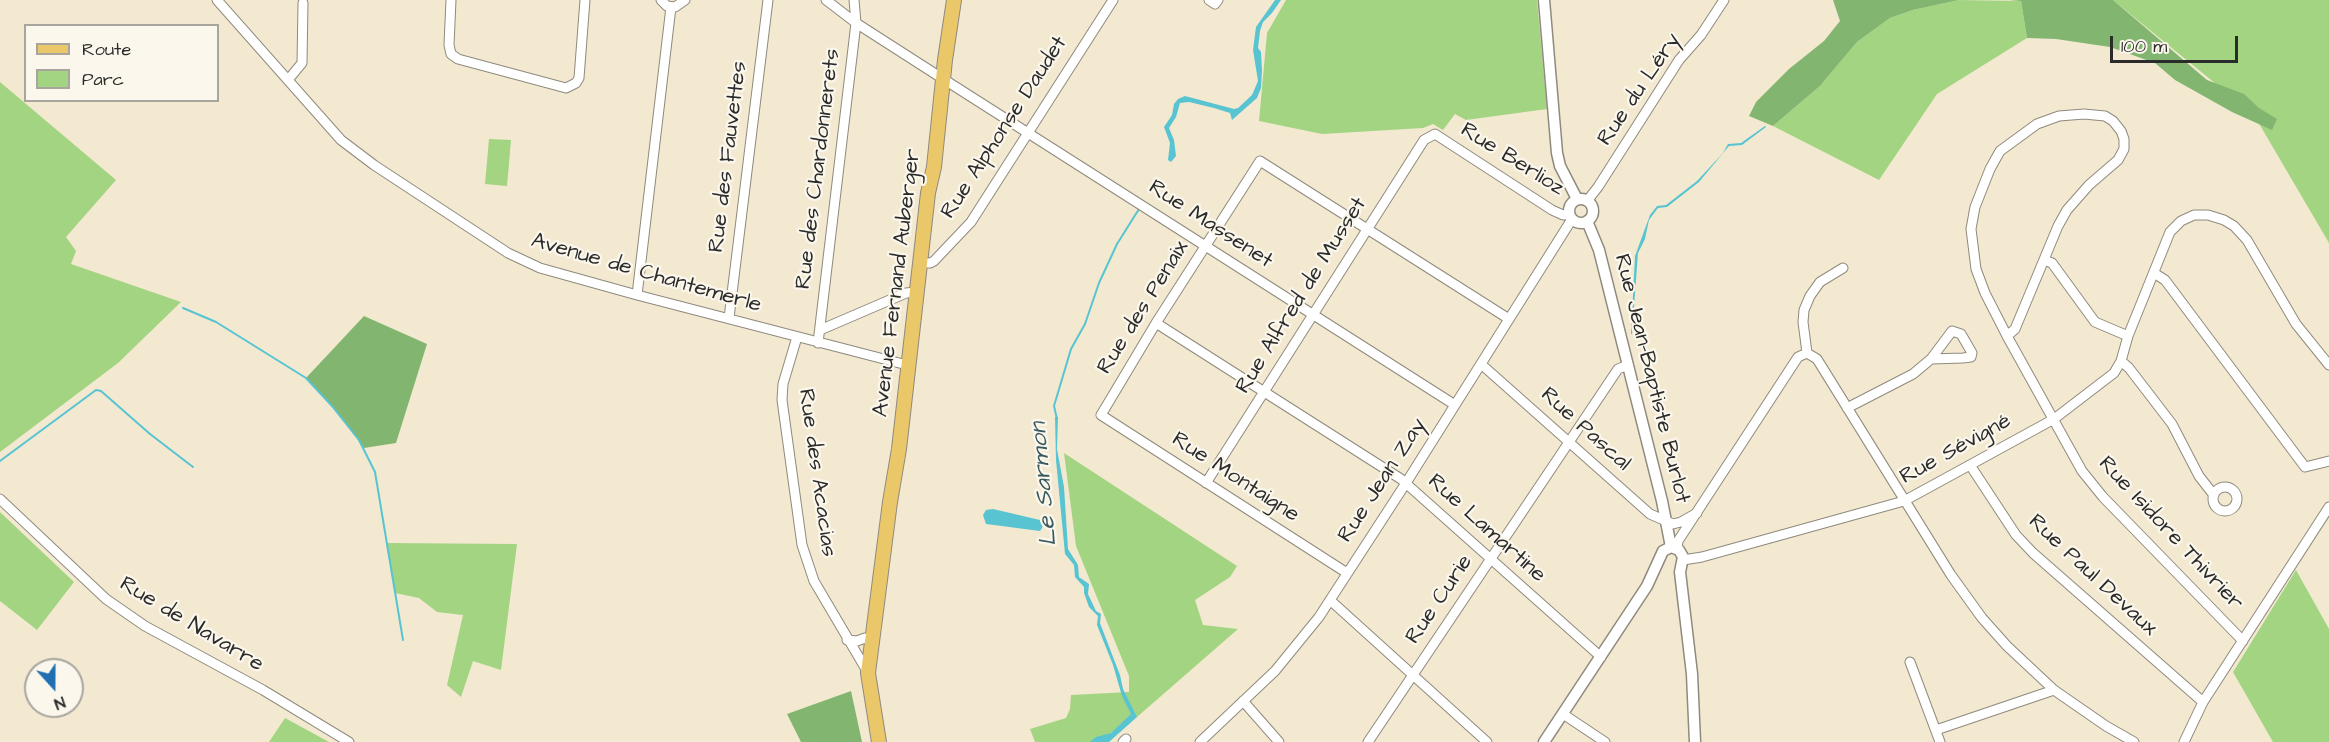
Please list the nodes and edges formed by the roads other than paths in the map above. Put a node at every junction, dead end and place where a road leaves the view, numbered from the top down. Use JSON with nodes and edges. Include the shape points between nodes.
{"nodes":[{"id":1,"x":217,"y":0,"type":"edge"},
{"id":2,"x":452,"y":0,"type":"edge"},
{"id":3,"x":585,"y":0,"type":"edge"},
{"id":4,"x":661,"y":0,"type":"edge"},
{"id":5,"x":685,"y":0,"type":"edge"},
{"id":6,"x":768,"y":0,"type":"edge"},
{"id":7,"x":826,"y":0,"type":"edge"},
{"id":8,"x":855,"y":0,"type":"edge"},
{"id":9,"x":954,"y":0,"type":"edge"},
{"id":10,"x":1113,"y":0,"type":"edge"},
{"id":11,"x":1209,"y":0,"type":"edge"},
{"id":12,"x":1218,"y":0,"type":"edge"},
{"id":13,"x":1544,"y":0,"type":"edge"},
{"id":14,"x":1724,"y":0,"type":"edge"},
{"id":15,"x":303,"y":3,"type":"dead end"},
{"id":16,"x":671,"y":7,"type":"junction"},
{"id":17,"x":856,"y":23,"type":"junction"},
{"id":18,"x":943,"y":79,"type":"junction"},
{"id":19,"x":288,"y":80,"type":"junction"},
{"id":20,"x":1028,"y":131,"type":"junction"},
{"id":21,"x":1435,"y":134,"type":"joint"},
{"id":22,"x":1582,"y":200,"type":"junction"},
{"id":23,"x":1570,"y":216,"type":"junction"},
{"id":24,"x":1587,"y":222,"type":"junction"},
{"id":25,"x":1368,"y":228,"type":"junction"},
{"id":26,"x":1205,"y":246,"type":"junction"},
{"id":27,"x":2044,"y":260,"type":"junction"},
{"id":28,"x":920,"y":263,"type":"junction"},
{"id":29,"x":1843,"y":268,"type":"dead end"},
{"id":30,"x":2154,"y":273,"type":"junction"},
{"id":31,"x":916,"y":292,"type":"junction"},
{"id":32,"x":637,"y":295,"type":"junction"},
{"id":33,"x":1313,"y":314,"type":"junction"},
{"id":34,"x":729,"y":318,"type":"junction"},
{"id":35,"x":1509,"y":319,"type":"junction"},
{"id":36,"x":1156,"y":323,"type":"junction"},
{"id":37,"x":820,"y":330,"type":"junction"},
{"id":38,"x":2007,"y":336,"type":"junction"},
{"id":39,"x":2128,"y":336,"type":"junction"},
{"id":40,"x":797,"y":337,"type":"junction"},
{"id":41,"x":818,"y":343,"type":"junction"},
{"id":42,"x":1807,"y":353,"type":"junction"},
{"id":43,"x":1931,"y":358,"type":"dead end"},
{"id":44,"x":2121,"y":361,"type":"junction"},
{"id":45,"x":1481,"y":363,"type":"junction"},
{"id":46,"x":907,"y":365,"type":"junction"},
{"id":47,"x":1628,"y":365,"type":"junction"},
{"id":48,"x":2329,"y":365,"type":"edge"},
{"id":49,"x":1264,"y":392,"type":"junction"},
{"id":50,"x":1455,"y":405,"type":"junction"},
{"id":51,"x":1847,"y":408,"type":"junction"},
{"id":52,"x":1101,"y":415,"type":"joint"},
{"id":53,"x":2054,"y":419,"type":"junction"},
{"id":54,"x":1568,"y":441,"type":"junction"},
{"id":55,"x":2329,"y":462,"type":"edge"},
{"id":56,"x":1970,"y":465,"type":"junction"},
{"id":57,"x":1206,"y":483,"type":"junction"},
{"id":58,"x":1406,"y":483,"type":"junction"},
{"id":59,"x":2213,"y":494,"type":"dead end"},
{"id":60,"x":0,"y":499,"type":"edge"},
{"id":61,"x":1904,"y":501,"type":"junction"},
{"id":62,"x":2329,"y":507,"type":"edge"},
{"id":63,"x":1697,"y":513,"type":"junction"},
{"id":64,"x":1666,"y":520,"type":"junction"},
{"id":65,"x":1674,"y":548,"type":"junction"},
{"id":66,"x":1491,"y":559,"type":"junction"},
{"id":67,"x":1673,"y":565,"type":"junction"},
{"id":68,"x":881,"y":571,"type":"junction"},
{"id":69,"x":1347,"y":573,"type":"junction"},
{"id":70,"x":1330,"y":600,"type":"junction"},
{"id":71,"x":865,"y":638,"type":"junction"},
{"id":72,"x":847,"y":640,"type":"junction"},
{"id":73,"x":2243,"y":640,"type":"junction"},
{"id":74,"x":1601,"y":657,"type":"junction"},
{"id":75,"x":1910,"y":662,"type":"dead end"},
{"id":76,"x":865,"y":667,"type":"junction"},
{"id":77,"x":1413,"y":676,"type":"junction"},
{"id":78,"x":2054,"y":690,"type":"junction"},
{"id":79,"x":1243,"y":701,"type":"junction"},
{"id":80,"x":2203,"y":702,"type":"junction"},
{"id":81,"x":1563,"y":714,"type":"junction"},
{"id":82,"x":1936,"y":730,"type":"junction"},
{"id":83,"x":349,"y":742,"type":"edge"},
{"id":84,"x":871,"y":742,"type":"edge"},
{"id":85,"x":879,"y":742,"type":"edge"},
{"id":86,"x":1200,"y":742,"type":"edge"},
{"id":87,"x":1280,"y":742,"type":"edge"},
{"id":88,"x":1368,"y":742,"type":"edge"},
{"id":89,"x":1487,"y":742,"type":"edge"},
{"id":90,"x":1544,"y":742,"type":"edge"},
{"id":91,"x":1605,"y":742,"type":"edge"},
{"id":92,"x":1695,"y":742,"type":"edge"},
{"id":93,"x":1940,"y":742,"type":"edge"},
{"id":94,"x":2134,"y":742,"type":"edge"},
{"id":95,"x":2184,"y":742,"type":"edge"}],
"edges":[{"from":1,"to":19,"type":"street","name":"Avenue de Chantemerle"},
{"from":2,"to":3,"type":"street","via":[[451,54],[566,88],[579,78]]},
{"from":4,"to":16,"type":"street"},
{"from":5,"to":16,"type":"street"},
{"from":6,"to":34,"type":"street","name":"Rue des Fauvettes"},
{"from":7,"to":17,"type":"street","name":"Rue Massenet"},
{"from":8,"to":17,"type":"street","name":"Rue des Chardonnerets"},
{"from":9,"to":18,"type":"main road","name":"Avenue Fernand Auberger"},
{"from":10,"to":20,"type":"street","name":"Rue Alphonse Daudet"},
{"from":11,"to":12,"type":"street","via":[[1215,4]]},
{"from":13,"to":22,"type":"street","via":[[1557,153],[1560,166]]},
{"from":14,"to":22,"type":"street","name":"Rue du Léry","via":[[1679,60],[1599,187]]},
{"from":15,"to":19,"type":"street","via":[[302,63]]},
{"from":16,"to":32,"type":"street"},
{"from":17,"to":18,"type":"street","name":"Rue Massenet"},
{"from":17,"to":37,"type":"street","name":"Rue des Chardonnerets"},
{"from":18,"to":20,"type":"street","name":"Rue Massenet"},
{"from":18,"to":28,"type":"main road","name":"Avenue Fernand Auberger"},
{"from":19,"to":32,"type":"street","name":"Avenue de Chantemerle","via":[[341,140],[508,253],[540,268]]},
{"from":20,"to":26,"type":"street","name":"Rue Massenet"},
{"from":20,"to":28,"type":"street","name":"Rue Alphonse Daudet","via":[[971,222],[934,261]]},
{"from":21,"to":23,"type":"street","name":"Rue Berlioz","via":[[1552,210]]},
{"from":21,"to":25,"type":"street","name":"Rue Alfred de Musset","via":[[1424,140]]},
{"from":22,"to":23,"type":"street","via":[[1571,204]]},
{"from":22,"to":24,"type":"street","via":[[1592,205]]},
{"from":23,"to":24,"type":"street","via":[[1577,223]]},
{"from":23,"to":35,"type":"street","name":"Rue Jean Zay"},
{"from":24,"to":47,"type":"street","name":"Rue Jean-Baptiste Burlot","via":[[1599,250]]},
{"from":25,"to":26,"type":"street","name":"Rue des Penaix","via":[[1260,161]]},
{"from":25,"to":33,"type":"street","name":"Rue Alfred de Musset"},
{"from":25,"to":35,"type":"street"},
{"from":26,"to":33,"type":"street","name":"Rue Massenet"},
{"from":26,"to":36,"type":"street","name":"Rue des Penaix"},
{"from":27,"to":38,"type":"street","via":[[2015,329]]},
{"from":27,"to":38,"type":"street","name":"Rue Isidore Thivrier","via":[[2067,210],[2118,160],[2124,149],[2121,131],[2104,116],[2059,116],[2037,124],[2000,151],[1990,169],[1975,207],[1972,248],[1985,293]]},
{"from":27,"to":39,"type":"street","via":[[2052,263],[2095,322]]},
{"from":28,"to":31,"type":"main road","name":"Avenue Fernand Auberger"},
{"from":29,"to":42,"type":"street","via":[[1821,282],[1809,296],[1803,322]]},
{"from":30,"to":39,"type":"street"},
{"from":30,"to":48,"type":"street","via":[[2170,232],[2181,221],[2194,215],[2224,220],[2247,240],[2296,324]]},
{"from":30,"to":55,"type":"street","via":[[2165,280],[2305,466]]},
{"from":31,"to":37,"type":"street","via":[[906,292]]},
{"from":31,"to":46,"type":"main road","name":"Avenue Fernand Auberger"},
{"from":32,"to":34,"type":"street","name":"Avenue de Chantemerle"},
{"from":33,"to":49,"type":"street","name":"Rue Alfred de Musset"},
{"from":33,"to":50,"type":"street","name":"Rue Massenet"},
{"from":34,"to":40,"type":"street","name":"Avenue de Chantemerle"},
{"from":35,"to":45,"type":"street","name":"Rue Jean Zay"},
{"from":36,"to":49,"type":"street","name":"Rue Lamartine"},
{"from":36,"to":52,"type":"street","name":"Rue des Penaix"},
{"from":37,"to":41,"type":"street","name":"Rue des Chardonnerets"},
{"from":38,"to":53,"type":"street","name":"Rue Isidore Thivrier"},
{"from":39,"to":44,"type":"street"},
{"from":40,"to":41,"type":"street","name":"Avenue de Chantemerle"},
{"from":40,"to":72,"type":"street","name":"Rue des Acacias","via":[[782,400],[802,545],[814,581]]},
{"from":41,"to":46,"type":"street","name":"Avenue de Chantemerle"},
{"from":42,"to":51,"type":"street","via":[[1816,359]]},
{"from":42,"to":63,"type":"street","via":[[1798,357]]},
{"from":43,"to":51,"type":"street","via":[[1913,374]]},
{"from":44,"to":53,"type":"street","name":"Rue Sévigné","via":[[2114,373]]},
{"from":44,"to":59,"type":"street","via":[[2172,424]]},
{"from":45,"to":50,"type":"street","name":"Rue Jean Zay"},
{"from":45,"to":54,"type":"street","name":"Rue Pascal"},
{"from":46,"to":68,"type":"main road","name":"Avenue Fernand Auberger"},
{"from":47,"to":54,"type":"street","name":"Rue Curie","via":[[1618,369]]},
{"from":47,"to":64,"type":"street","name":"Rue Jean-Baptiste Burlot"},
{"from":49,"to":57,"type":"street","name":"Rue Alfred de Musset"},
{"from":49,"to":58,"type":"street","name":"Rue Lamartine"},
{"from":50,"to":58,"type":"street","name":"Rue Jean Zay"},
{"from":51,"to":61,"type":"street"},
{"from":52,"to":57,"type":"street","name":"Rue Montaigne"},
{"from":53,"to":56,"type":"street","name":"Rue Sévigné"},
{"from":53,"to":73,"type":"street","name":"Rue Isidore Thivrier","via":[[2082,471],[2103,498]]},
{"from":54,"to":64,"type":"street","name":"Rue Pascal","via":[[1650,514]]},
{"from":54,"to":66,"type":"street","name":"Rue Curie"},
{"from":56,"to":61,"type":"street","name":"Rue Sévigné"},
{"from":56,"to":80,"type":"street","name":"Rue Paul Devaux","via":[[2022,541]]},
{"from":57,"to":69,"type":"street","name":"Rue Montaigne"},
{"from":58,"to":66,"type":"street","name":"Rue Lamartine"},
{"from":58,"to":69,"type":"street","name":"Rue Jean Zay"},
{"from":60,"to":83,"type":"street","name":"Rue de Navarre","via":[[106,599],[145,626]]},
{"from":61,"to":67,"type":"street","name":"Rue Sévigné"},
{"from":61,"to":78,"type":"street","via":[[1982,618]]},
{"from":62,"to":73,"type":"street"},
{"from":63,"to":64,"type":"street","via":[[1681,522],[1672,524]]},
{"from":63,"to":65,"type":"street"},
{"from":64,"to":65,"type":"street","name":"Rue Jean-Baptiste Burlot"},
{"from":65,"to":67,"type":"street","name":"Rue Jean-Baptiste Burlot","via":[[1681,552]]},
{"from":65,"to":67,"type":"street","via":[[1663,551]]},
{"from":66,"to":74,"type":"street","name":"Rue Lamartine"},
{"from":66,"to":77,"type":"street","name":"Rue Curie"},
{"from":67,"to":74,"type":"street","via":[[1647,586]]},
{"from":67,"to":92,"type":"street","via":[[1681,583]]},
{"from":68,"to":71,"type":"main road","name":"Avenue Fernand Auberger"},
{"from":68,"to":76,"type":"main road","name":"Avenue Fernand Auberger"},
{"from":69,"to":70,"type":"street","name":"Rue Jean Zay"},
{"from":70,"to":77,"type":"street"},
{"from":70,"to":79,"type":"street","name":"Rue Jean Zay","via":[[1275,671]]},
{"from":71,"to":72,"type":"street"},
{"from":71,"to":76,"type":"main road","name":"Avenue Fernand Auberger"},
{"from":72,"to":76,"type":"street","name":"Rue des Acacias"},
{"from":73,"to":80,"type":"street"},
{"from":74,"to":81,"type":"street"},
{"from":75,"to":82,"type":"street"},
{"from":76,"to":84,"type":"main road","name":"Avenue Fernand Auberger","via":[[862,699]]},
{"from":76,"to":85,"type":"main road","name":"Avenue Fernand Auberger"},
{"from":77,"to":88,"type":"street","name":"Rue Curie"},
{"from":77,"to":89,"type":"street"},
{"from":78,"to":82,"type":"street"},
{"from":78,"to":94,"type":"street"},
{"from":79,"to":86,"type":"street","name":"Rue Jean Zay"},
{"from":79,"to":87,"type":"street"},
{"from":80,"to":95,"type":"street"},
{"from":81,"to":90,"type":"street"},
{"from":81,"to":91,"type":"street"},
{"from":82,"to":93,"type":"street"}]}
